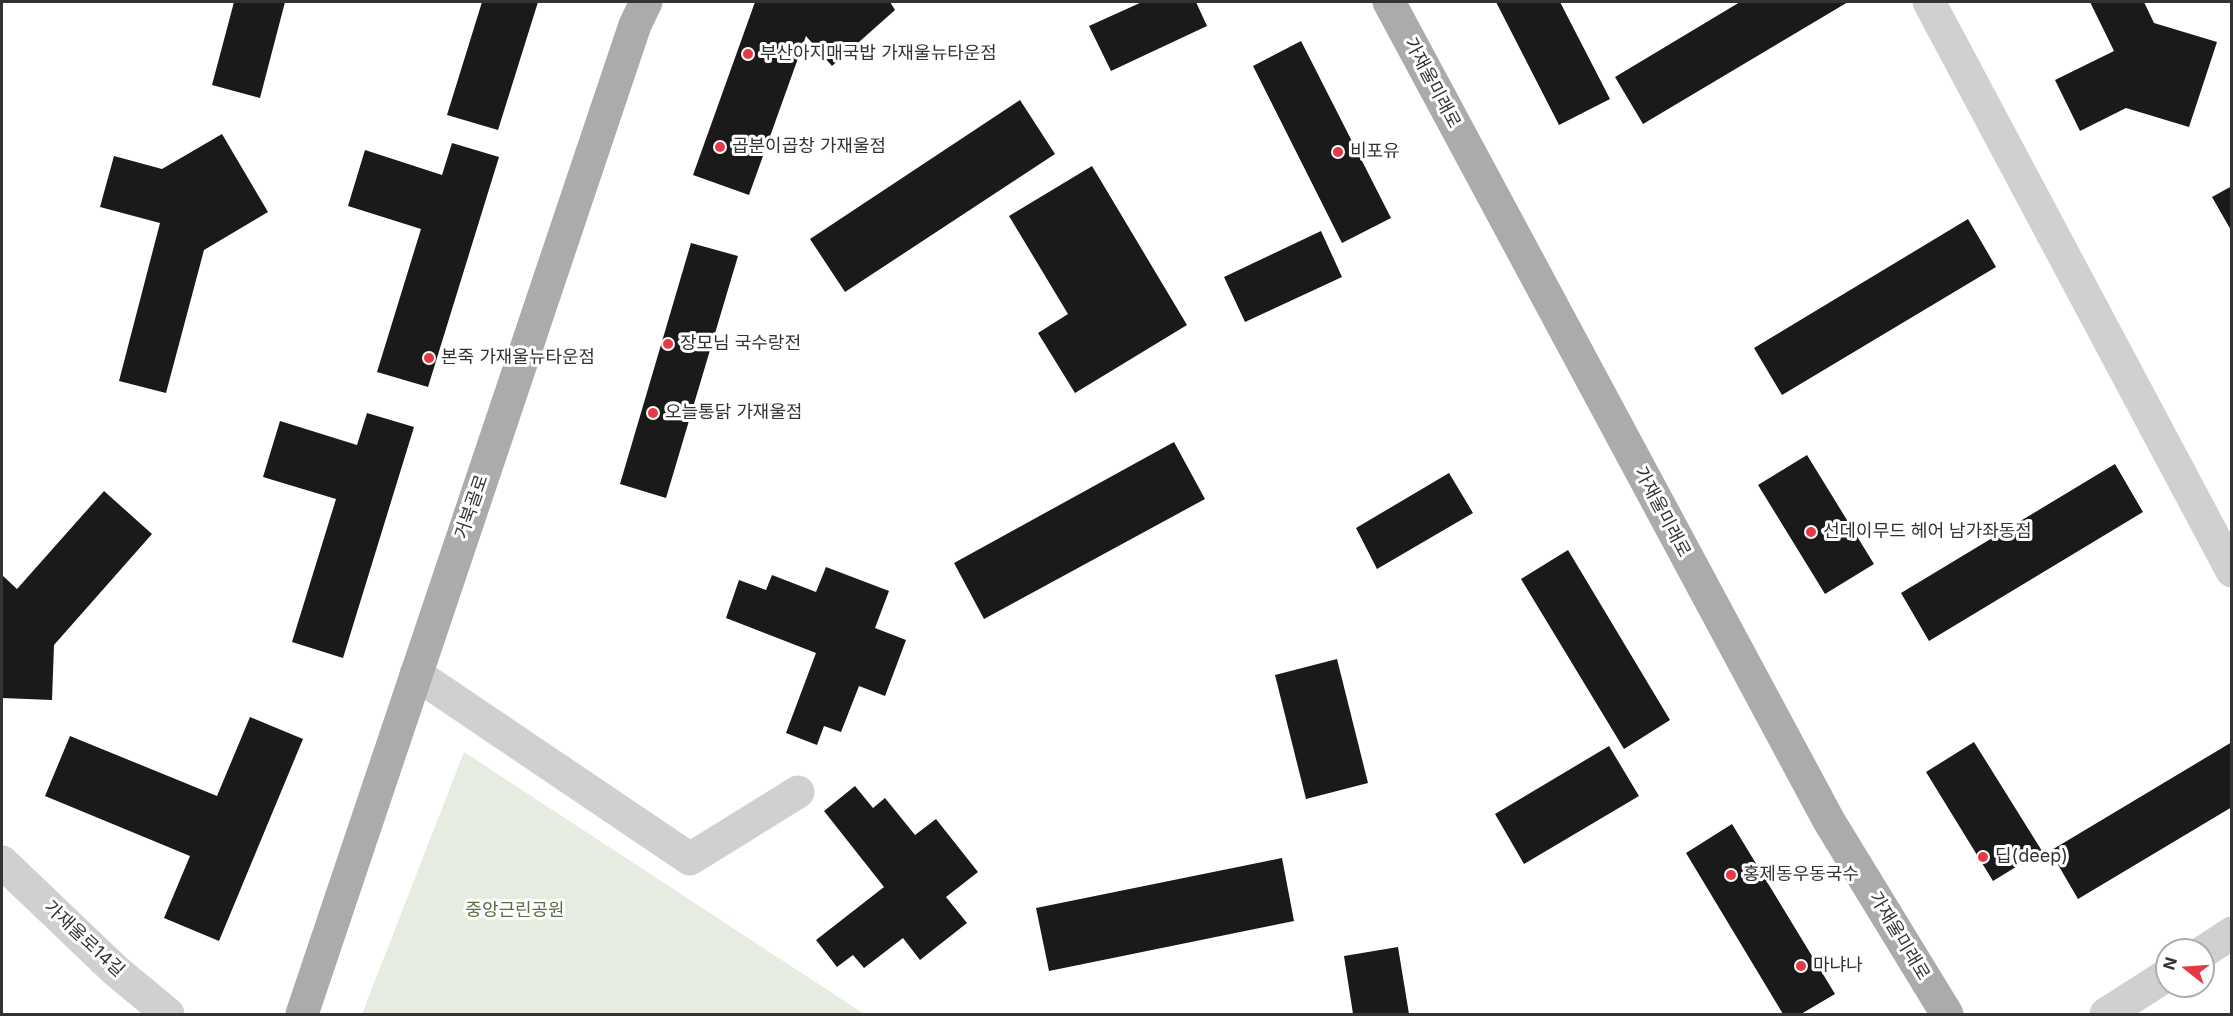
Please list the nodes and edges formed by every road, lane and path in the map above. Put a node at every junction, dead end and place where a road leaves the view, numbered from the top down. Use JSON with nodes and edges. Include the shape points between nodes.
{"nodes":[{"id":1,"x":646,"y":2,"type":"edge"},
{"id":2,"x":1389,"y":2,"type":"edge"},
{"id":3,"x":1929,"y":2,"type":"edge"},
{"id":4,"x":2232,"y":571,"type":"edge"},
{"id":5,"x":416,"y":674,"type":"junction"},
{"id":6,"x":798,"y":792,"type":"dead end"},
{"id":7,"x":2,"y":862,"type":"edge"},
{"id":8,"x":2232,"y":933,"type":"edge"},
{"id":9,"x":2215,"y":944,"type":"edge"},
{"id":10,"x":2155,"y":983,"type":"edge"},
{"id":11,"x":168,"y":1014,"type":"edge"},
{"id":12,"x":302,"y":1014,"type":"edge"},
{"id":13,"x":1947,"y":1014,"type":"edge"},
{"id":14,"x":2106,"y":1014,"type":"edge"}],
"edges":[{"from":1,"to":5,"type":"main road","name":"거북골로"},
{"from":2,"to":13,"type":"main road","name":"가재울미래로","via":[[1829,822]]},
{"from":3,"to":4,"type":"street"},
{"from":5,"to":6,"type":"street","via":[[690,859]]},
{"from":5,"to":12,"type":"main road","name":"거북골로"},
{"from":7,"to":11,"type":"street","name":"가재울로14길","via":[[115,970]]},
{"from":8,"to":9,"type":"street"},
{"from":10,"to":14,"type":"street"}]}
